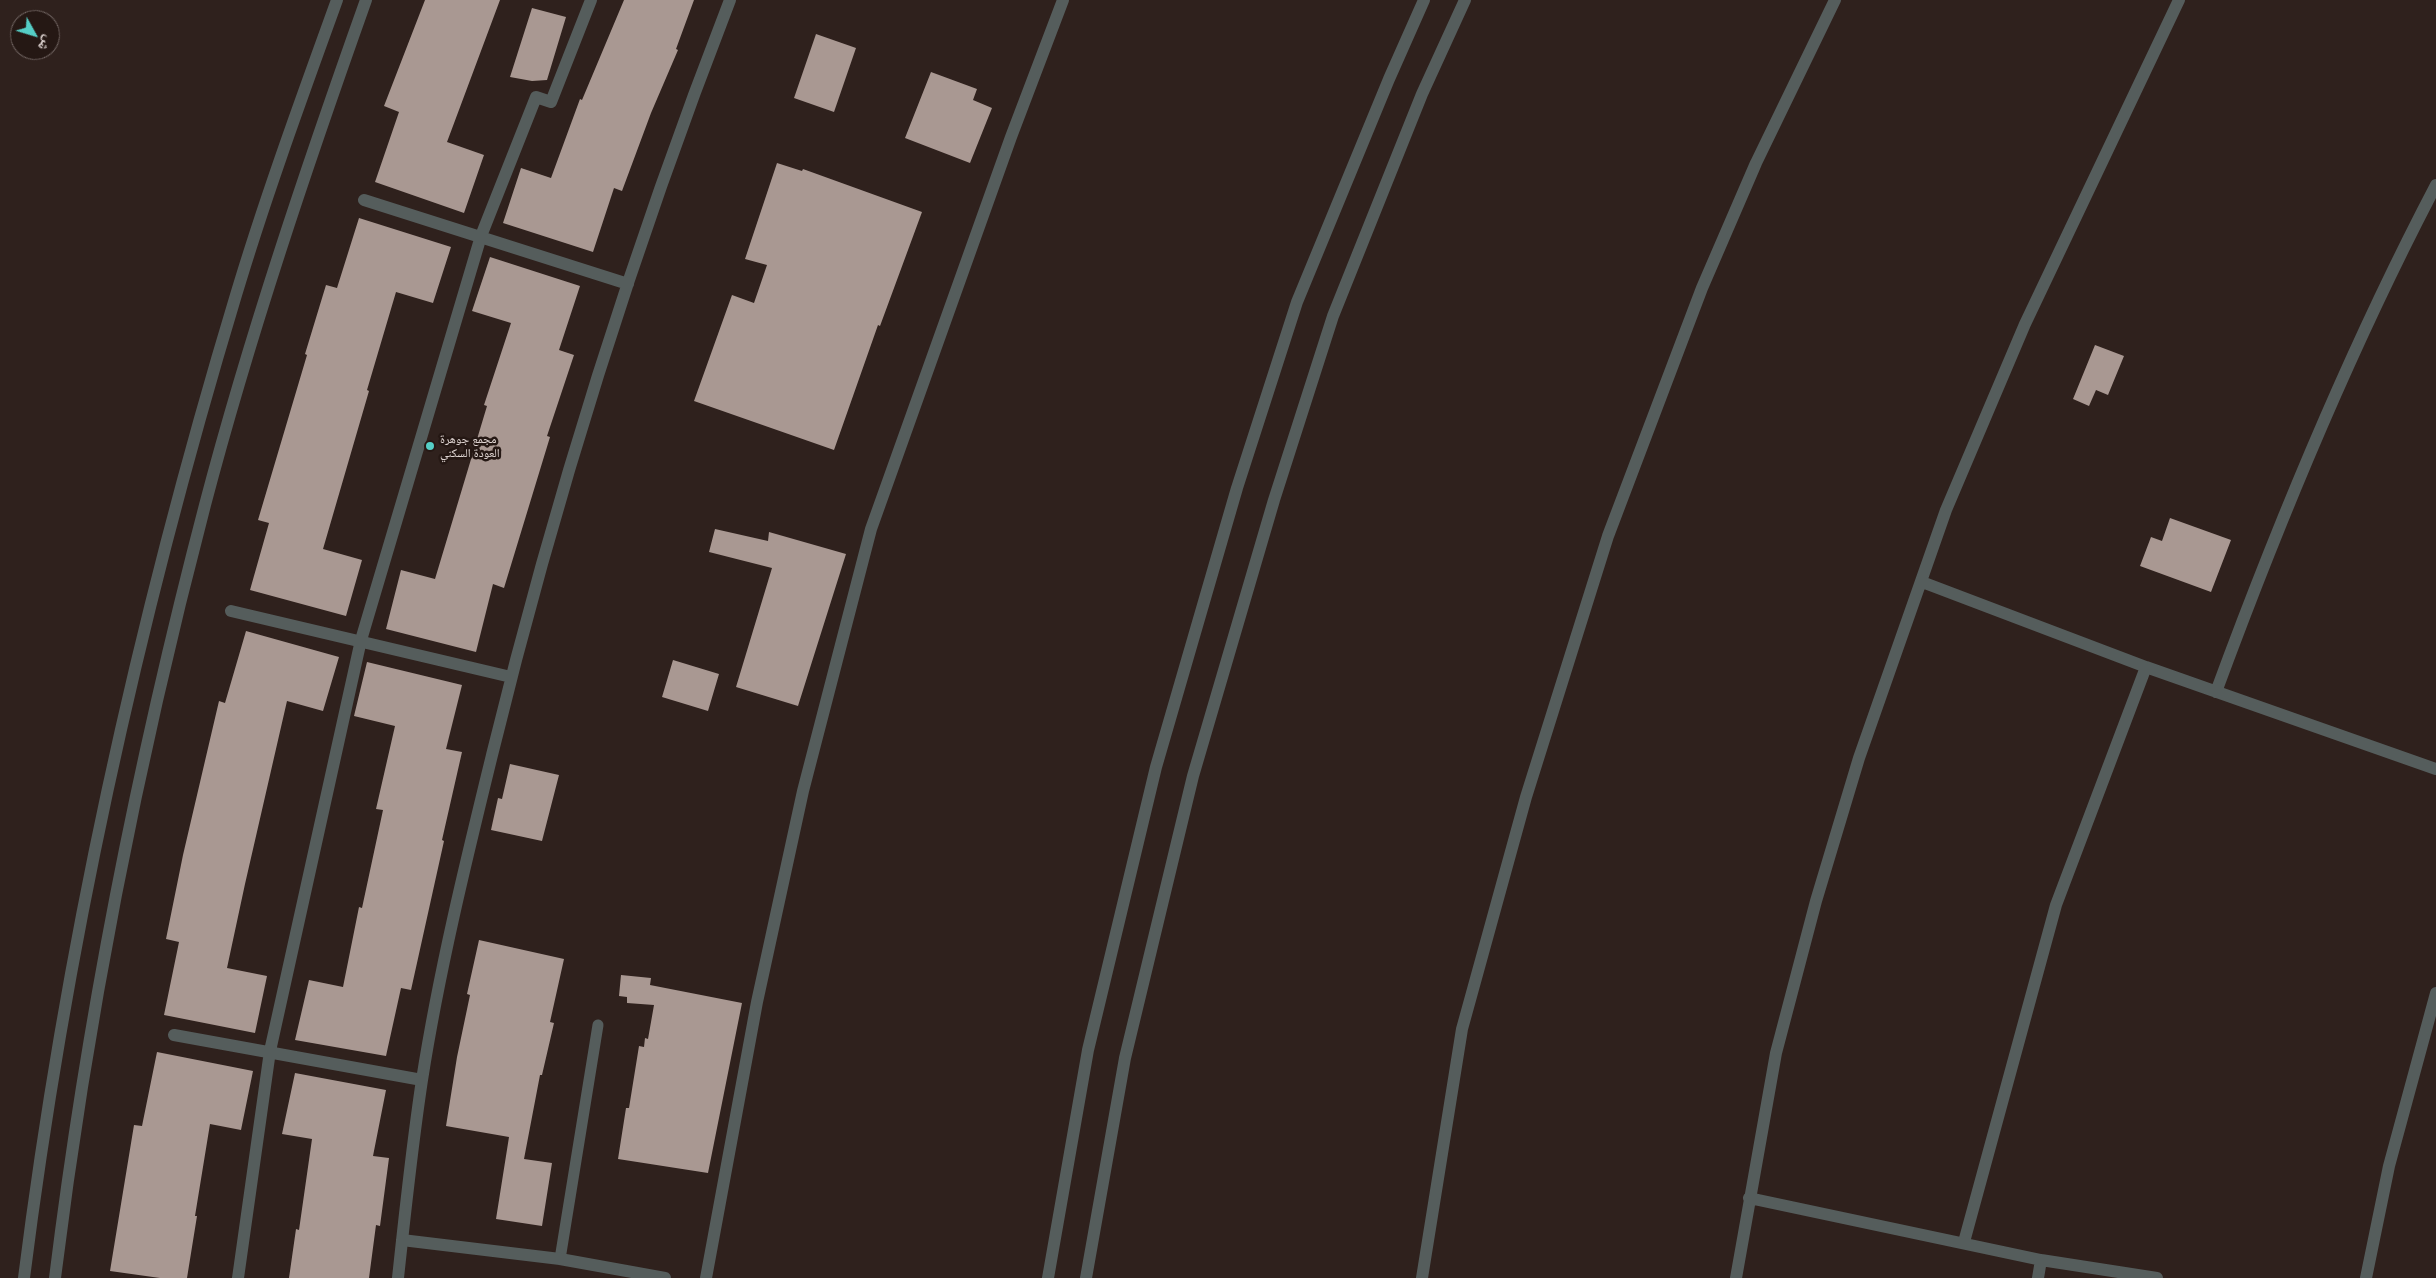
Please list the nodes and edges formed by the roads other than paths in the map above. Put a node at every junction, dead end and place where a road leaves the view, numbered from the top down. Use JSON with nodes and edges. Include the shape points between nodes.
{"nodes":[{"id":1,"x":337,"y":0,"type":"edge"},
{"id":2,"x":366,"y":0,"type":"edge"},
{"id":3,"x":591,"y":0,"type":"edge"},
{"id":4,"x":730,"y":0,"type":"edge"},
{"id":5,"x":1063,"y":0,"type":"edge"},
{"id":6,"x":1424,"y":0,"type":"edge"},
{"id":7,"x":1465,"y":0,"type":"edge"},
{"id":8,"x":1835,"y":0,"type":"edge"},
{"id":9,"x":2179,"y":0,"type":"edge"},
{"id":10,"x":2436,"y":185,"type":"edge"},
{"id":11,"x":364,"y":200,"type":"dead end"},
{"id":12,"x":481,"y":236,"type":"junction"},
{"id":13,"x":628,"y":284,"type":"junction"},
{"id":14,"x":1922,"y":582,"type":"junction"},
{"id":15,"x":231,"y":611,"type":"dead end"},
{"id":16,"x":361,"y":640,"type":"junction"},
{"id":17,"x":2146,"y":666,"type":"junction"},
{"id":18,"x":511,"y":677,"type":"junction"},
{"id":19,"x":2216,"y":692,"type":"junction"},
{"id":20,"x":2436,"y":769,"type":"edge"},
{"id":21,"x":2436,"y":993,"type":"edge"},
{"id":22,"x":598,"y":1025,"type":"dead end"},
{"id":23,"x":174,"y":1035,"type":"dead end"},
{"id":24,"x":270,"y":1051,"type":"junction"},
{"id":25,"x":422,"y":1080,"type":"junction"},
{"id":26,"x":1749,"y":1198,"type":"junction"},
{"id":27,"x":402,"y":1240,"type":"junction"},
{"id":28,"x":1964,"y":1242,"type":"junction"},
{"id":29,"x":560,"y":1259,"type":"junction"},
{"id":30,"x":2041,"y":1260,"type":"junction"},
{"id":31,"x":24,"y":1278,"type":"edge"},
{"id":32,"x":55,"y":1278,"type":"edge"},
{"id":33,"x":238,"y":1278,"type":"edge"},
{"id":34,"x":398,"y":1278,"type":"edge"},
{"id":35,"x":665,"y":1278,"type":"edge"},
{"id":36,"x":706,"y":1278,"type":"edge"},
{"id":37,"x":1048,"y":1278,"type":"edge"},
{"id":38,"x":1086,"y":1278,"type":"edge"},
{"id":39,"x":1422,"y":1278,"type":"edge"},
{"id":40,"x":1736,"y":1278,"type":"edge"},
{"id":41,"x":2038,"y":1278,"type":"edge"},
{"id":42,"x":2157,"y":1278,"type":"edge"},
{"id":43,"x":2366,"y":1278,"type":"edge"}],
"edges":[{"from":1,"to":31,"type":"street","via":[[237,293],[177,502],[133,674],[85,905],[45,1123]]},
{"from":2,"to":32,"type":"street","via":[[264,303],[205,503],[166,662],[108,940],[72,1146]]},
{"from":3,"to":12,"type":"street","via":[[551,102],[536,97]]},
{"from":4,"to":13,"type":"street"},
{"from":5,"to":36,"type":"street","via":[[871,529],[799,810],[757,1002]]},
{"from":6,"to":37,"type":"street","via":[[1388,79],[1297,302],[1234,498],[1146,804],[1088,1050]]},
{"from":7,"to":38,"type":"street","via":[[1422,94],[1333,316],[1271,510],[1183,815],[1125,1058]]},
{"from":8,"to":39,"type":"street","via":[[1756,162],[1702,288],[1608,536],[1526,797],[1462,1029]]},
{"from":9,"to":14,"type":"street","via":[[2025,324],[1946,510]]},
{"from":10,"to":19,"type":"street","via":[[2324,418],[2265,558]]},
{"from":11,"to":12,"type":"street"},
{"from":12,"to":13,"type":"street"},
{"from":12,"to":16,"type":"street"},
{"from":13,"to":18,"type":"street","via":[[574,448]]},
{"from":14,"to":17,"type":"street"},
{"from":14,"to":26,"type":"street","via":[[1859,758],[1816,901],[1776,1053]]},
{"from":15,"to":16,"type":"street"},
{"from":16,"to":18,"type":"street"},
{"from":16,"to":24,"type":"street"},
{"from":17,"to":19,"type":"street"},
{"from":17,"to":28,"type":"street","via":[[2056,904]]},
{"from":18,"to":25,"type":"street","via":[[472,835]]},
{"from":19,"to":20,"type":"street"},
{"from":21,"to":43,"type":"street","via":[[2390,1166]]},
{"from":22,"to":29,"type":"lane"},
{"from":23,"to":24,"type":"street"},
{"from":24,"to":25,"type":"street"},
{"from":24,"to":33,"type":"street"},
{"from":25,"to":27,"type":"street"},
{"from":26,"to":28,"type":"street"},
{"from":26,"to":40,"type":"street"},
{"from":27,"to":29,"type":"street"},
{"from":27,"to":34,"type":"street"},
{"from":28,"to":30,"type":"street"},
{"from":29,"to":35,"type":"street"},
{"from":30,"to":41,"type":"street"},
{"from":30,"to":42,"type":"street"}]}
